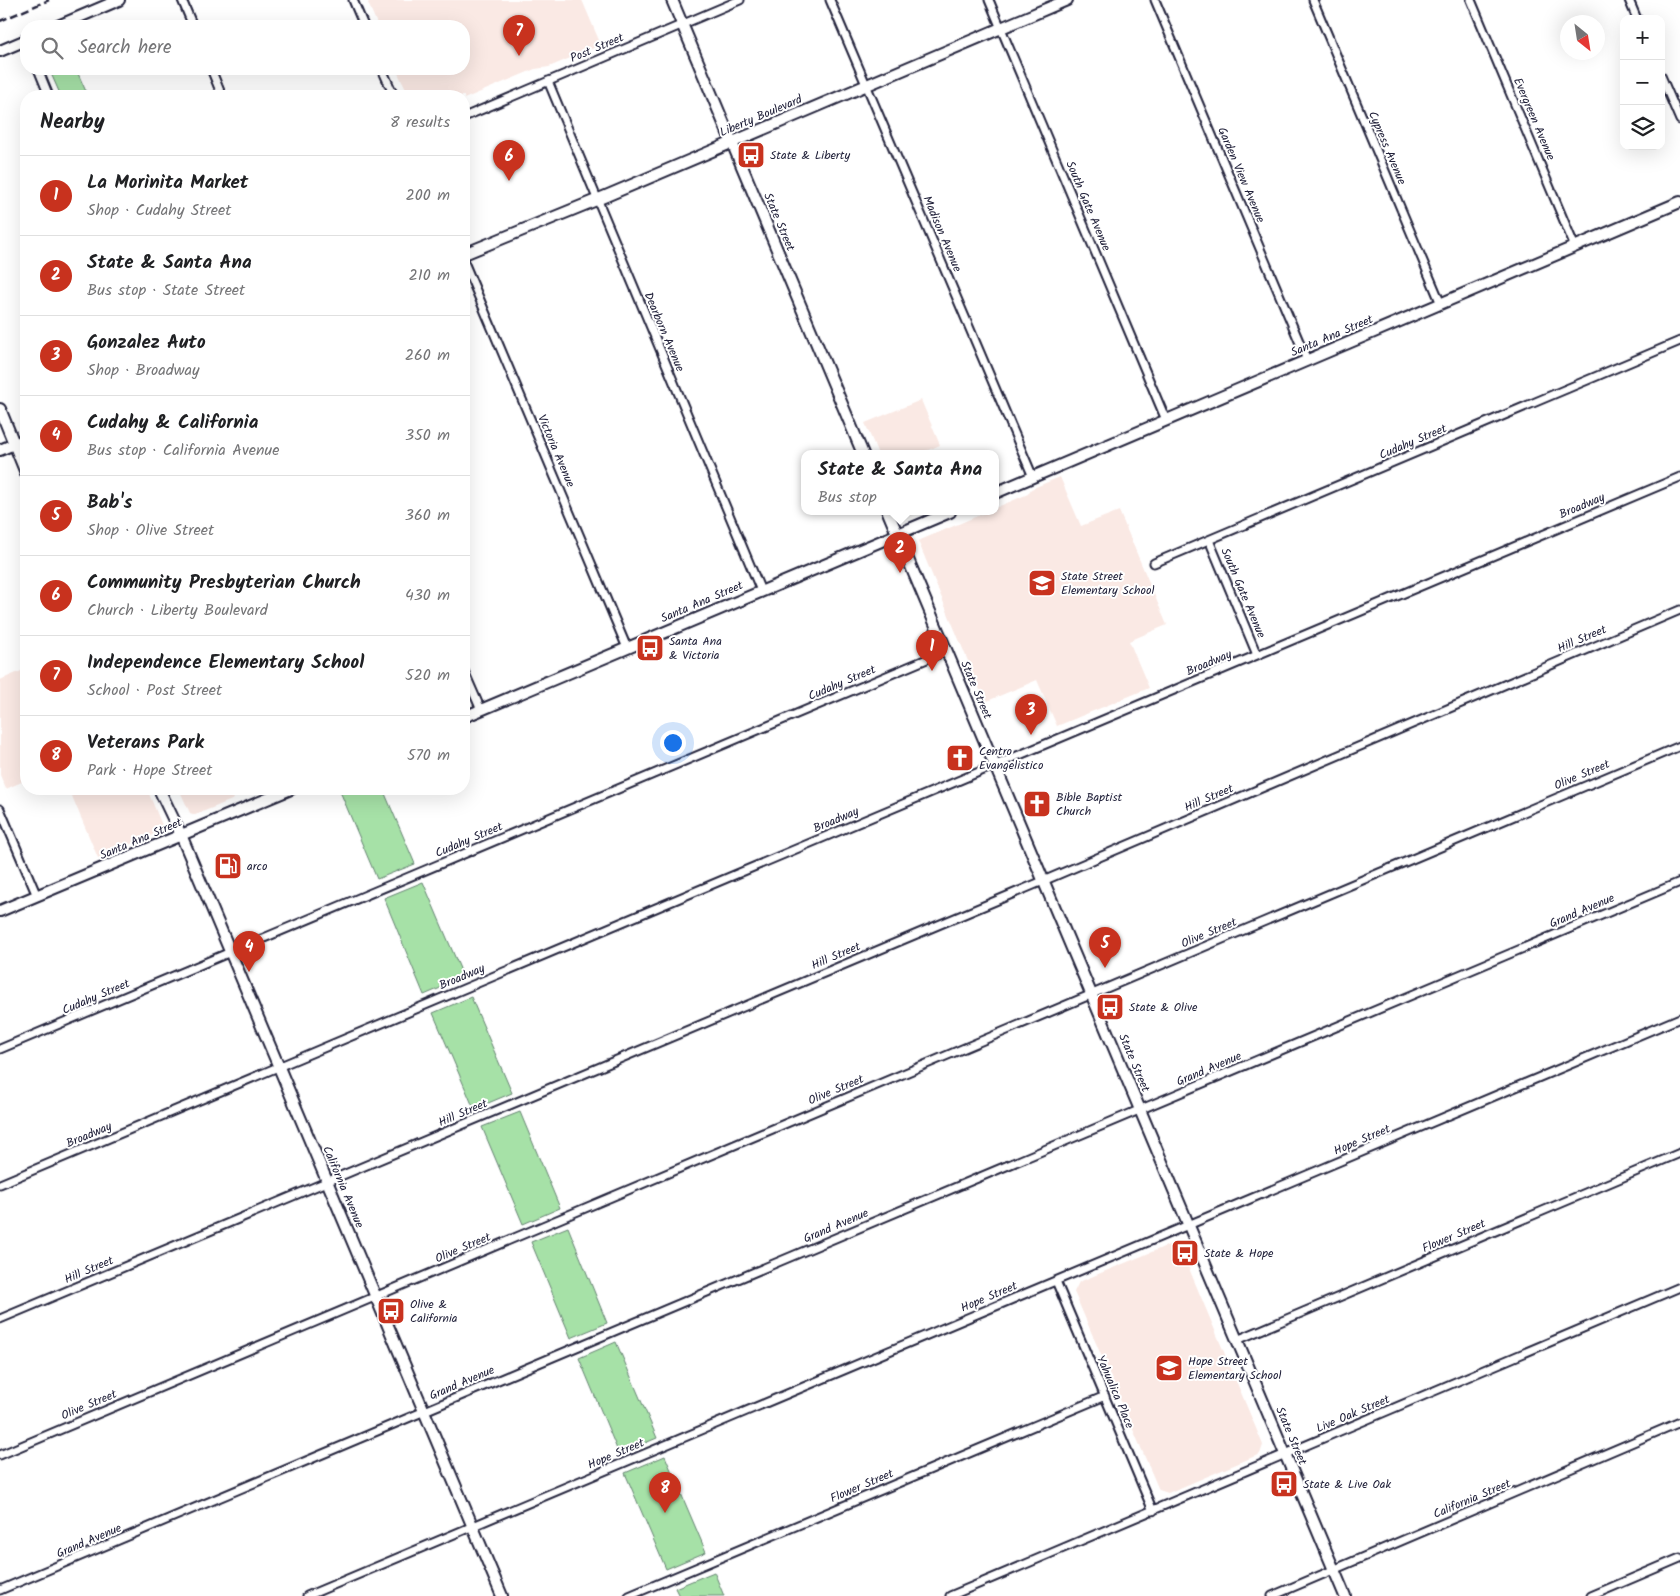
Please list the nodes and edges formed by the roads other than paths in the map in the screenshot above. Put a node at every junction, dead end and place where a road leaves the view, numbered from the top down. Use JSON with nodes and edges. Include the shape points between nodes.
{"nodes":[{"id":1,"x":119,"y":0,"type":"edge"},
{"id":2,"x":182,"y":0,"type":"edge"},
{"id":3,"x":353,"y":0,"type":"edge"},
{"id":4,"x":672,"y":0,"type":"edge"},
{"id":5,"x":740,"y":0,"type":"edge"},
{"id":6,"x":830,"y":0,"type":"edge"},
{"id":7,"x":989,"y":0,"type":"edge"},
{"id":8,"x":1067,"y":0,"type":"edge"},
{"id":9,"x":1155,"y":0,"type":"edge"},
{"id":10,"x":1313,"y":0,"type":"edge"},
{"id":11,"x":1471,"y":0,"type":"edge"},
{"id":12,"x":1629,"y":0,"type":"edge"},
{"id":13,"x":1635,"y":15,"type":"edge"},
{"id":14,"x":72,"y":20,"type":"edge"},
{"id":15,"x":190,"y":20,"type":"edge"},
{"id":16,"x":361,"y":20,"type":"edge"},
{"id":17,"x":682,"y":24,"type":"junction"},
{"id":18,"x":1001,"y":28,"type":"junction"},
{"id":19,"x":20,"y":43,"type":"edge"},
{"id":20,"x":0,"y":51,"type":"edge"},
{"id":21,"x":41,"y":75,"type":"edge"},
{"id":22,"x":213,"y":75,"type":"edge"},
{"id":23,"x":385,"y":75,"type":"edge"},
{"id":24,"x":548,"y":81,"type":"junction"},
{"id":25,"x":866,"y":85,"type":"junction"},
{"id":26,"x":1665,"y":85,"type":"edge"},
{"id":27,"x":47,"y":90,"type":"edge"},
{"id":28,"x":219,"y":90,"type":"edge"},
{"id":29,"x":391,"y":90,"type":"edge"},
{"id":30,"x":470,"y":114,"type":"edge"},
{"id":31,"x":1680,"y":120,"type":"edge"},
{"id":32,"x":732,"y":142,"type":"junction"},
{"id":33,"x":597,"y":199,"type":"junction"},
{"id":34,"x":1680,"y":202,"type":"edge"},
{"id":35,"x":1576,"y":247,"type":"junction"},
{"id":36,"x":470,"y":252,"type":"edge"},
{"id":37,"x":470,"y":276,"type":"edge"},
{"id":38,"x":1441,"y":304,"type":"junction"},
{"id":39,"x":1680,"y":341,"type":"edge"},
{"id":40,"x":1307,"y":360,"type":"junction"},
{"id":41,"x":0,"y":409,"type":"edge"},
{"id":42,"x":1166,"y":420,"type":"junction"},
{"id":43,"x":20,"y":441,"type":"edge"},
{"id":44,"x":15,"y":443,"type":"junction"},
{"id":45,"x":0,"y":450,"type":"edge"},
{"id":46,"x":862,"y":450,"type":"edge"},
{"id":47,"x":20,"y":457,"type":"edge"},
{"id":48,"x":1032,"y":477,"type":"junction"},
{"id":49,"x":1680,"y":477,"type":"edge"},
{"id":50,"x":999,"y":491,"type":"edge"},
{"id":51,"x":889,"y":515,"type":"edge"},
{"id":52,"x":943,"y":515,"type":"edge"},
{"id":53,"x":897,"y":534,"type":"junction"},
{"id":54,"x":1209,"y":540,"type":"junction"},
{"id":55,"x":1154,"y":563,"type":"dead end"},
{"id":56,"x":761,"y":591,"type":"junction"},
{"id":57,"x":1680,"y":610,"type":"edge"},
{"id":58,"x":627,"y":648,"type":"junction"},
{"id":59,"x":946,"y":651,"type":"junction"},
{"id":60,"x":1257,"y":655,"type":"junction"},
{"id":61,"x":470,"y":685,"type":"edge"},
{"id":62,"x":481,"y":710,"type":"junction"},
{"id":63,"x":470,"y":715,"type":"edge"},
{"id":64,"x":1680,"y":746,"type":"edge"},
{"id":65,"x":995,"y":766,"type":"junction"},
{"id":66,"x":162,"y":795,"type":"edge"},
{"id":67,"x":277,"y":795,"type":"edge"},
{"id":68,"x":0,"y":809,"type":"edge"},
{"id":69,"x":181,"y":836,"type":"junction"},
{"id":70,"x":1043,"y":881,"type":"junction"},
{"id":71,"x":1680,"y":882,"type":"edge"},
{"id":72,"x":37,"y":896,"type":"junction"},
{"id":73,"x":0,"y":912,"type":"edge"},
{"id":74,"x":230,"y":952,"type":"junction"},
{"id":75,"x":1091,"y":995,"type":"junction"},
{"id":76,"x":1680,"y":1018,"type":"edge"},
{"id":77,"x":0,"y":1049,"type":"edge"},
{"id":78,"x":279,"y":1067,"type":"junction"},
{"id":79,"x":1140,"y":1110,"type":"junction"},
{"id":80,"x":1680,"y":1154,"type":"edge"},
{"id":81,"x":327,"y":1182,"type":"junction"},
{"id":82,"x":0,"y":1184,"type":"edge"},
{"id":83,"x":1188,"y":1225,"type":"junction"},
{"id":84,"x":1056,"y":1281,"type":"junction"},
{"id":85,"x":1680,"y":1287,"type":"edge"},
{"id":86,"x":376,"y":1297,"type":"junction"},
{"id":87,"x":0,"y":1320,"type":"edge"},
{"id":88,"x":1237,"y":1340,"type":"junction"},
{"id":89,"x":1105,"y":1396,"type":"junction"},
{"id":90,"x":424,"y":1412,"type":"junction"},
{"id":91,"x":1680,"y":1422,"type":"edge"},
{"id":92,"x":0,"y":1455,"type":"edge"},
{"id":93,"x":1285,"y":1455,"type":"junction"},
{"id":94,"x":1153,"y":1511,"type":"junction"},
{"id":95,"x":473,"y":1526,"type":"junction"},
{"id":96,"x":1680,"y":1558,"type":"edge"},
{"id":97,"x":1334,"y":1571,"type":"junction"},
{"id":98,"x":0,"y":1590,"type":"edge"},
{"id":99,"x":307,"y":1596,"type":"edge"},
{"id":100,"x":502,"y":1596,"type":"edge"},
{"id":101,"x":629,"y":1596,"type":"edge"},
{"id":102,"x":950,"y":1596,"type":"edge"},
{"id":103,"x":1272,"y":1596,"type":"edge"},
{"id":104,"x":1345,"y":1596,"type":"edge"},
{"id":105,"x":1591,"y":1596,"type":"edge"}],
"edges":[{"from":1,"to":14,"type":"street"},
{"from":2,"to":15,"type":"street"},
{"from":3,"to":16,"type":"street"},
{"from":4,"to":17,"type":"street","name":"State Street"},
{"from":5,"to":17,"type":"street","name":"Post Street"},
{"from":6,"to":25,"type":"street","name":"Madison Avenue"},
{"from":7,"to":18,"type":"street","name":"South Gate Avenue"},
{"from":8,"to":18,"type":"street","name":"Liberty Boulevard"},
{"from":9,"to":40,"type":"street","name":"Garden View Avenue"},
{"from":10,"to":38,"type":"street","name":"Cypress Avenue"},
{"from":11,"to":35,"type":"street","name":"Evergreen Avenue"},
{"from":12,"to":13,"type":"street"},
{"from":17,"to":24,"type":"street","name":"Post Street"},
{"from":17,"to":32,"type":"street","name":"State Street"},
{"from":18,"to":25,"type":"street","name":"Liberty Boulevard"},
{"from":18,"to":42,"type":"street","name":"South Gate Avenue"},
{"from":19,"to":20,"type":"street"},
{"from":21,"to":27,"type":"street"},
{"from":22,"to":28,"type":"street"},
{"from":23,"to":29,"type":"street"},
{"from":24,"to":30,"type":"street","name":"Post Street"},
{"from":24,"to":33,"type":"street","name":"Dearborn Avenue"},
{"from":25,"to":32,"type":"street","name":"Liberty Boulevard"},
{"from":25,"to":48,"type":"street","name":"Madison Avenue"},
{"from":26,"to":31,"type":"street"},
{"from":32,"to":33,"type":"street","name":"Liberty Boulevard"},
{"from":32,"to":46,"type":"street","name":"State Street"},
{"from":33,"to":36,"type":"street","name":"Liberty Boulevard"},
{"from":33,"to":56,"type":"street","name":"Dearborn Avenue"},
{"from":34,"to":35,"type":"street","name":"Santa Ana Street"},
{"from":35,"to":38,"type":"street","name":"Santa Ana Street"},
{"from":37,"to":58,"type":"street","name":"Victoria Avenue"},
{"from":38,"to":40,"type":"street","name":"Santa Ana Street"},
{"from":39,"to":54,"type":"street","name":"Cudahy Street"},
{"from":40,"to":42,"type":"street","name":"Santa Ana Street"},
{"from":41,"to":44,"type":"street"},
{"from":42,"to":48,"type":"street","name":"Santa Ana Street"},
{"from":43,"to":44,"type":"street"},
{"from":44,"to":45,"type":"street"},
{"from":44,"to":47,"type":"street"},
{"from":48,"to":50,"type":"street","name":"Santa Ana Street"},
{"from":49,"to":60,"type":"street","name":"Broadway"},
{"from":51,"to":53,"type":"street","name":"State Street"},
{"from":52,"to":53,"type":"street","name":"Santa Ana Street"},
{"from":53,"to":56,"type":"street","name":"Santa Ana Street"},
{"from":53,"to":59,"type":"street","name":"State Street"},
{"from":54,"to":55,"type":"street","name":"Cudahy Street"},
{"from":54,"to":60,"type":"street","name":"South Gate Avenue"},
{"from":56,"to":58,"type":"street","name":"Santa Ana Street"},
{"from":57,"to":70,"type":"street","name":"Hill Street"},
{"from":58,"to":62,"type":"street","name":"Santa Ana Street"},
{"from":59,"to":65,"type":"street","name":"State Street"},
{"from":59,"to":74,"type":"street","name":"Cudahy Street"},
{"from":60,"to":65,"type":"street","name":"Broadway"},
{"from":61,"to":62,"type":"street"},
{"from":62,"to":63,"type":"street","name":"Santa Ana Street"},
{"from":64,"to":75,"type":"street","name":"Olive Street"},
{"from":65,"to":70,"type":"street","name":"State Street"},
{"from":65,"to":78,"type":"street","name":"Broadway"},
{"from":66,"to":69,"type":"street","name":"California Avenue"},
{"from":67,"to":69,"type":"street","name":"Santa Ana Street"},
{"from":68,"to":72,"type":"street"},
{"from":69,"to":72,"type":"street","name":"Santa Ana Street"},
{"from":69,"to":74,"type":"street","name":"California Avenue"},
{"from":70,"to":75,"type":"street","name":"State Street"},
{"from":70,"to":81,"type":"street","name":"Hill Street"},
{"from":71,"to":79,"type":"street","name":"Grand Avenue"},
{"from":72,"to":73,"type":"street","name":"Santa Ana Street"},
{"from":74,"to":77,"type":"street","name":"Cudahy Street"},
{"from":74,"to":78,"type":"street","name":"California Avenue"},
{"from":75,"to":79,"type":"street","name":"State Street"},
{"from":75,"to":86,"type":"street","name":"Olive Street"},
{"from":76,"to":83,"type":"street","name":"Hope Street"},
{"from":78,"to":81,"type":"street","name":"California Avenue"},
{"from":78,"to":82,"type":"street","name":"Broadway"},
{"from":79,"to":83,"type":"street","name":"State Street"},
{"from":79,"to":90,"type":"street","name":"Grand Avenue"},
{"from":80,"to":88,"type":"street","name":"Flower Street"},
{"from":81,"to":86,"type":"street","name":"California Avenue"},
{"from":81,"to":87,"type":"street","name":"Hill Street"},
{"from":83,"to":84,"type":"street","name":"Hope Street"},
{"from":83,"to":88,"type":"street","name":"State Street"},
{"from":84,"to":89,"type":"street","name":"Yahualica Place"},
{"from":84,"to":95,"type":"street","name":"Hope Street"},
{"from":85,"to":93,"type":"street","name":"Live Oak Street"},
{"from":86,"to":90,"type":"street","name":"California Avenue"},
{"from":86,"to":92,"type":"street","name":"Olive Street"},
{"from":88,"to":93,"type":"street","name":"State Street"},
{"from":89,"to":94,"type":"street","name":"Yahualica Place"},
{"from":89,"to":101,"type":"street","name":"Flower Street"},
{"from":90,"to":95,"type":"street","name":"California Avenue"},
{"from":90,"to":98,"type":"street","name":"Grand Avenue"},
{"from":91,"to":97,"type":"street","name":"California Street"},
{"from":93,"to":94,"type":"street","name":"Live Oak Street"},
{"from":93,"to":97,"type":"street","name":"State Street"},
{"from":94,"to":102,"type":"street","name":"Live Oak Street"},
{"from":95,"to":99,"type":"street","name":"Hope Street"},
{"from":95,"to":100,"type":"street","name":"California Avenue"},
{"from":96,"to":105,"type":"street"},
{"from":97,"to":103,"type":"street","name":"California Street"},
{"from":97,"to":104,"type":"street","name":"State Street"}]}
